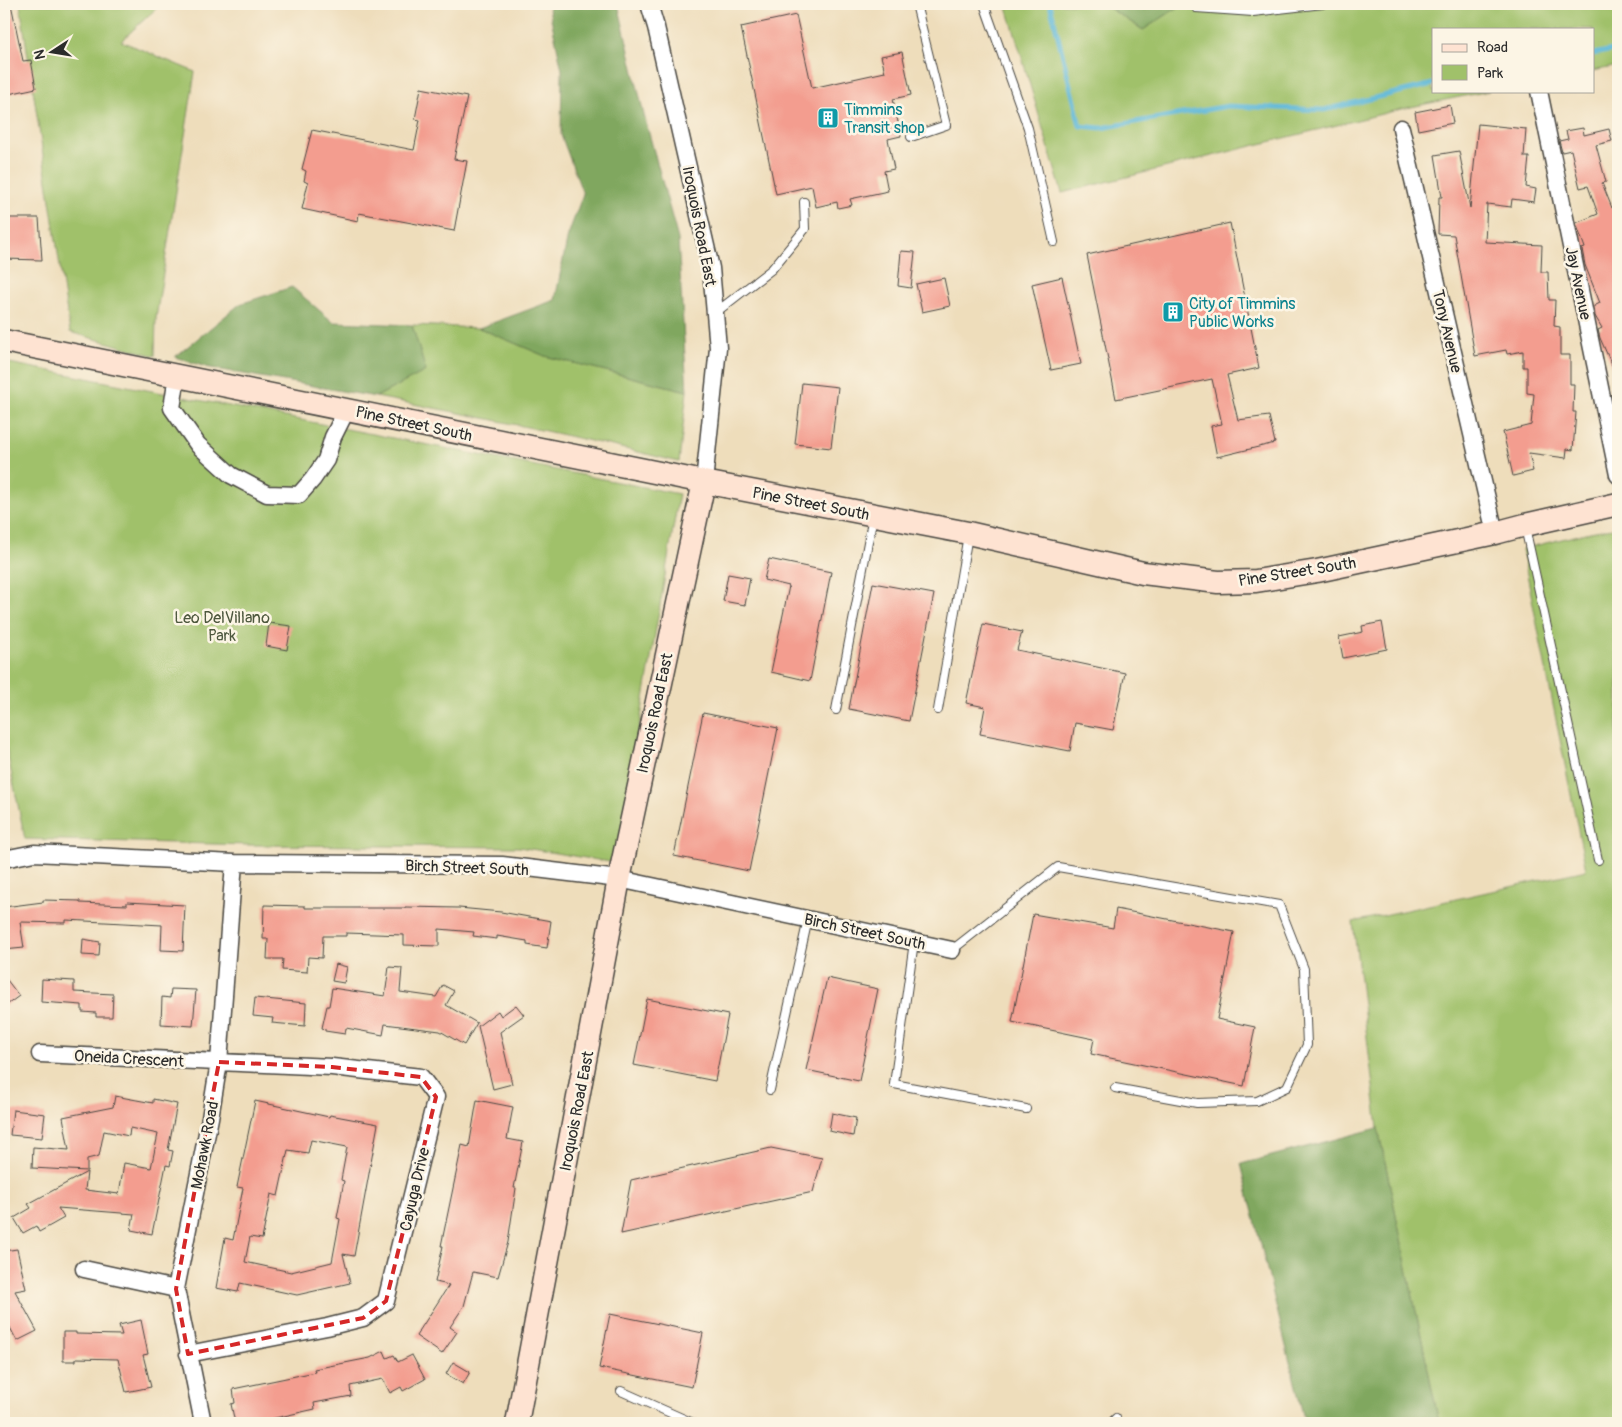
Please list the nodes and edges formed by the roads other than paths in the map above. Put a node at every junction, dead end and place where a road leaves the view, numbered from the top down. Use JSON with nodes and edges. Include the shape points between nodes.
{"nodes":[{"id":1,"x":649,"y":4,"type":"edge"},
{"id":2,"x":916,"y":4,"type":"edge"},
{"id":3,"x":984,"y":4,"type":"edge"},
{"id":4,"x":1323,"y":4,"type":"edge"},
{"id":5,"x":1196,"y":8,"type":"dead end"},
{"id":6,"x":1540,"y":92,"type":"edge"},
{"id":7,"x":1402,"y":128,"type":"dead end"},
{"id":8,"x":911,"y":137,"type":"dead end"},
{"id":9,"x":804,"y":202,"type":"dead end"},
{"id":10,"x":1054,"y":242,"type":"dead end"},
{"id":11,"x":715,"y":313,"type":"junction"},
{"id":12,"x":4,"y":341,"type":"edge"},
{"id":13,"x":177,"y":376,"type":"junction"},
{"id":14,"x":347,"y":409,"type":"junction"},
{"id":15,"x":1618,"y":475,"type":"edge"},
{"id":16,"x":704,"y":482,"type":"junction"},
{"id":17,"x":1618,"y":504,"type":"edge"},
{"id":18,"x":873,"y":514,"type":"junction"},
{"id":19,"x":1525,"y":525,"type":"junction"},
{"id":20,"x":968,"y":533,"type":"junction"},
{"id":21,"x":1496,"y":533,"type":"junction"},
{"id":22,"x":836,"y":710,"type":"dead end"},
{"id":23,"x":938,"y":710,"type":"dead end"},
{"id":24,"x":4,"y":858,"type":"edge"},
{"id":25,"x":1598,"y":860,"type":"dead end"},
{"id":26,"x":234,"y":863,"type":"junction"},
{"id":27,"x":619,"y":879,"type":"junction"},
{"id":28,"x":808,"y":919,"type":"junction"},
{"id":29,"x":914,"y":942,"type":"junction"},
{"id":30,"x":952,"y":950,"type":"joint"},
{"id":31,"x":40,"y":1054,"type":"dead end"},
{"id":32,"x":219,"y":1062,"type":"junction"},
{"id":33,"x":1115,"y":1088,"type":"dead end"},
{"id":34,"x":770,"y":1090,"type":"dead end"},
{"id":35,"x":1026,"y":1109,"type":"dead end"},
{"id":36,"x":84,"y":1268,"type":"dead end"},
{"id":37,"x":176,"y":1290,"type":"junction"},
{"id":38,"x":188,"y":1354,"type":"junction"},
{"id":39,"x":621,"y":1392,"type":"dead end"},
{"id":40,"x":203,"y":1423,"type":"edge"},
{"id":41,"x":518,"y":1423,"type":"edge"},
{"id":42,"x":693,"y":1423,"type":"edge"}],
"edges":[{"from":1,"to":11,"type":"street","name":"Iroquois Road East","via":[[711,268]]},
{"from":2,"to":8,"type":"lane","via":[[946,125]]},
{"from":3,"to":10,"type":"lane","via":[[1028,128]]},
{"from":4,"to":5,"type":"lane","via":[[1253,12]]},
{"from":6,"to":15,"type":"street","name":"Jay Avenue"},
{"from":7,"to":21,"type":"street","name":"Tony Avenue"},
{"from":9,"to":11,"type":"lane","via":[[804,229],[794,243],[772,269]]},
{"from":11,"to":16,"type":"street","name":"Iroquois Road East","via":[[718,348]]},
{"from":12,"to":13,"type":"street","name":"Pine Street South"},
{"from":13,"to":14,"type":"street","name":"Pine Street South"},
{"from":13,"to":14,"type":"street","via":[[172,408],[198,445],[231,475],[267,494],[299,495],[326,460]]},
{"from":14,"to":16,"type":"street","name":"Pine Street South"},
{"from":16,"to":18,"type":"street","name":"Pine Street South"},
{"from":16,"to":27,"type":"street","name":"Iroquois Road East"},
{"from":17,"to":19,"type":"street","name":"Pine Street South"},
{"from":18,"to":20,"type":"street","name":"Pine Street South"},
{"from":18,"to":22,"type":"lane"},
{"from":19,"to":21,"type":"street","name":"Pine Street South"},
{"from":19,"to":25,"type":"lane"},
{"from":20,"to":21,"type":"street","name":"Pine Street South","via":[[1143,573],[1218,582],[1256,581],[1308,572]]},
{"from":20,"to":23,"type":"lane"},
{"from":24,"to":26,"type":"street","name":"Birch Street South","via":[[34,852]]},
{"from":26,"to":27,"type":"street","name":"Birch Street South","via":[[502,865]]},
{"from":26,"to":32,"type":"street","name":"Mohawk Road"},
{"from":27,"to":28,"type":"street","name":"Birch Street South"},
{"from":27,"to":41,"type":"street","name":"Iroquois Road East"},
{"from":28,"to":29,"type":"street","name":"Birch Street South"},
{"from":28,"to":34,"type":"lane"},
{"from":29,"to":30,"type":"street","name":"Birch Street South"},
{"from":29,"to":35,"type":"lane","via":[[894,1084]]},
{"from":30,"to":33,"type":"lane","via":[[1058,867],[1278,905],[1304,969],[1307,1045],[1287,1087],[1257,1101],[1197,1103]]},
{"from":31,"to":32,"type":"street","name":"Oneida Crescent"},
{"from":32,"to":37,"type":"street","name":"Mohawk Road"},
{"from":32,"to":38,"type":"street","name":"Cayuga Drive","via":[[332,1067],[421,1077],[436,1097],[386,1302],[363,1318]]},
{"from":36,"to":37,"type":"street"},
{"from":37,"to":38,"type":"street","name":"Mohawk Road"},
{"from":38,"to":40,"type":"street","name":"Mohawk Road"},
{"from":39,"to":42,"type":"lane"}]}
